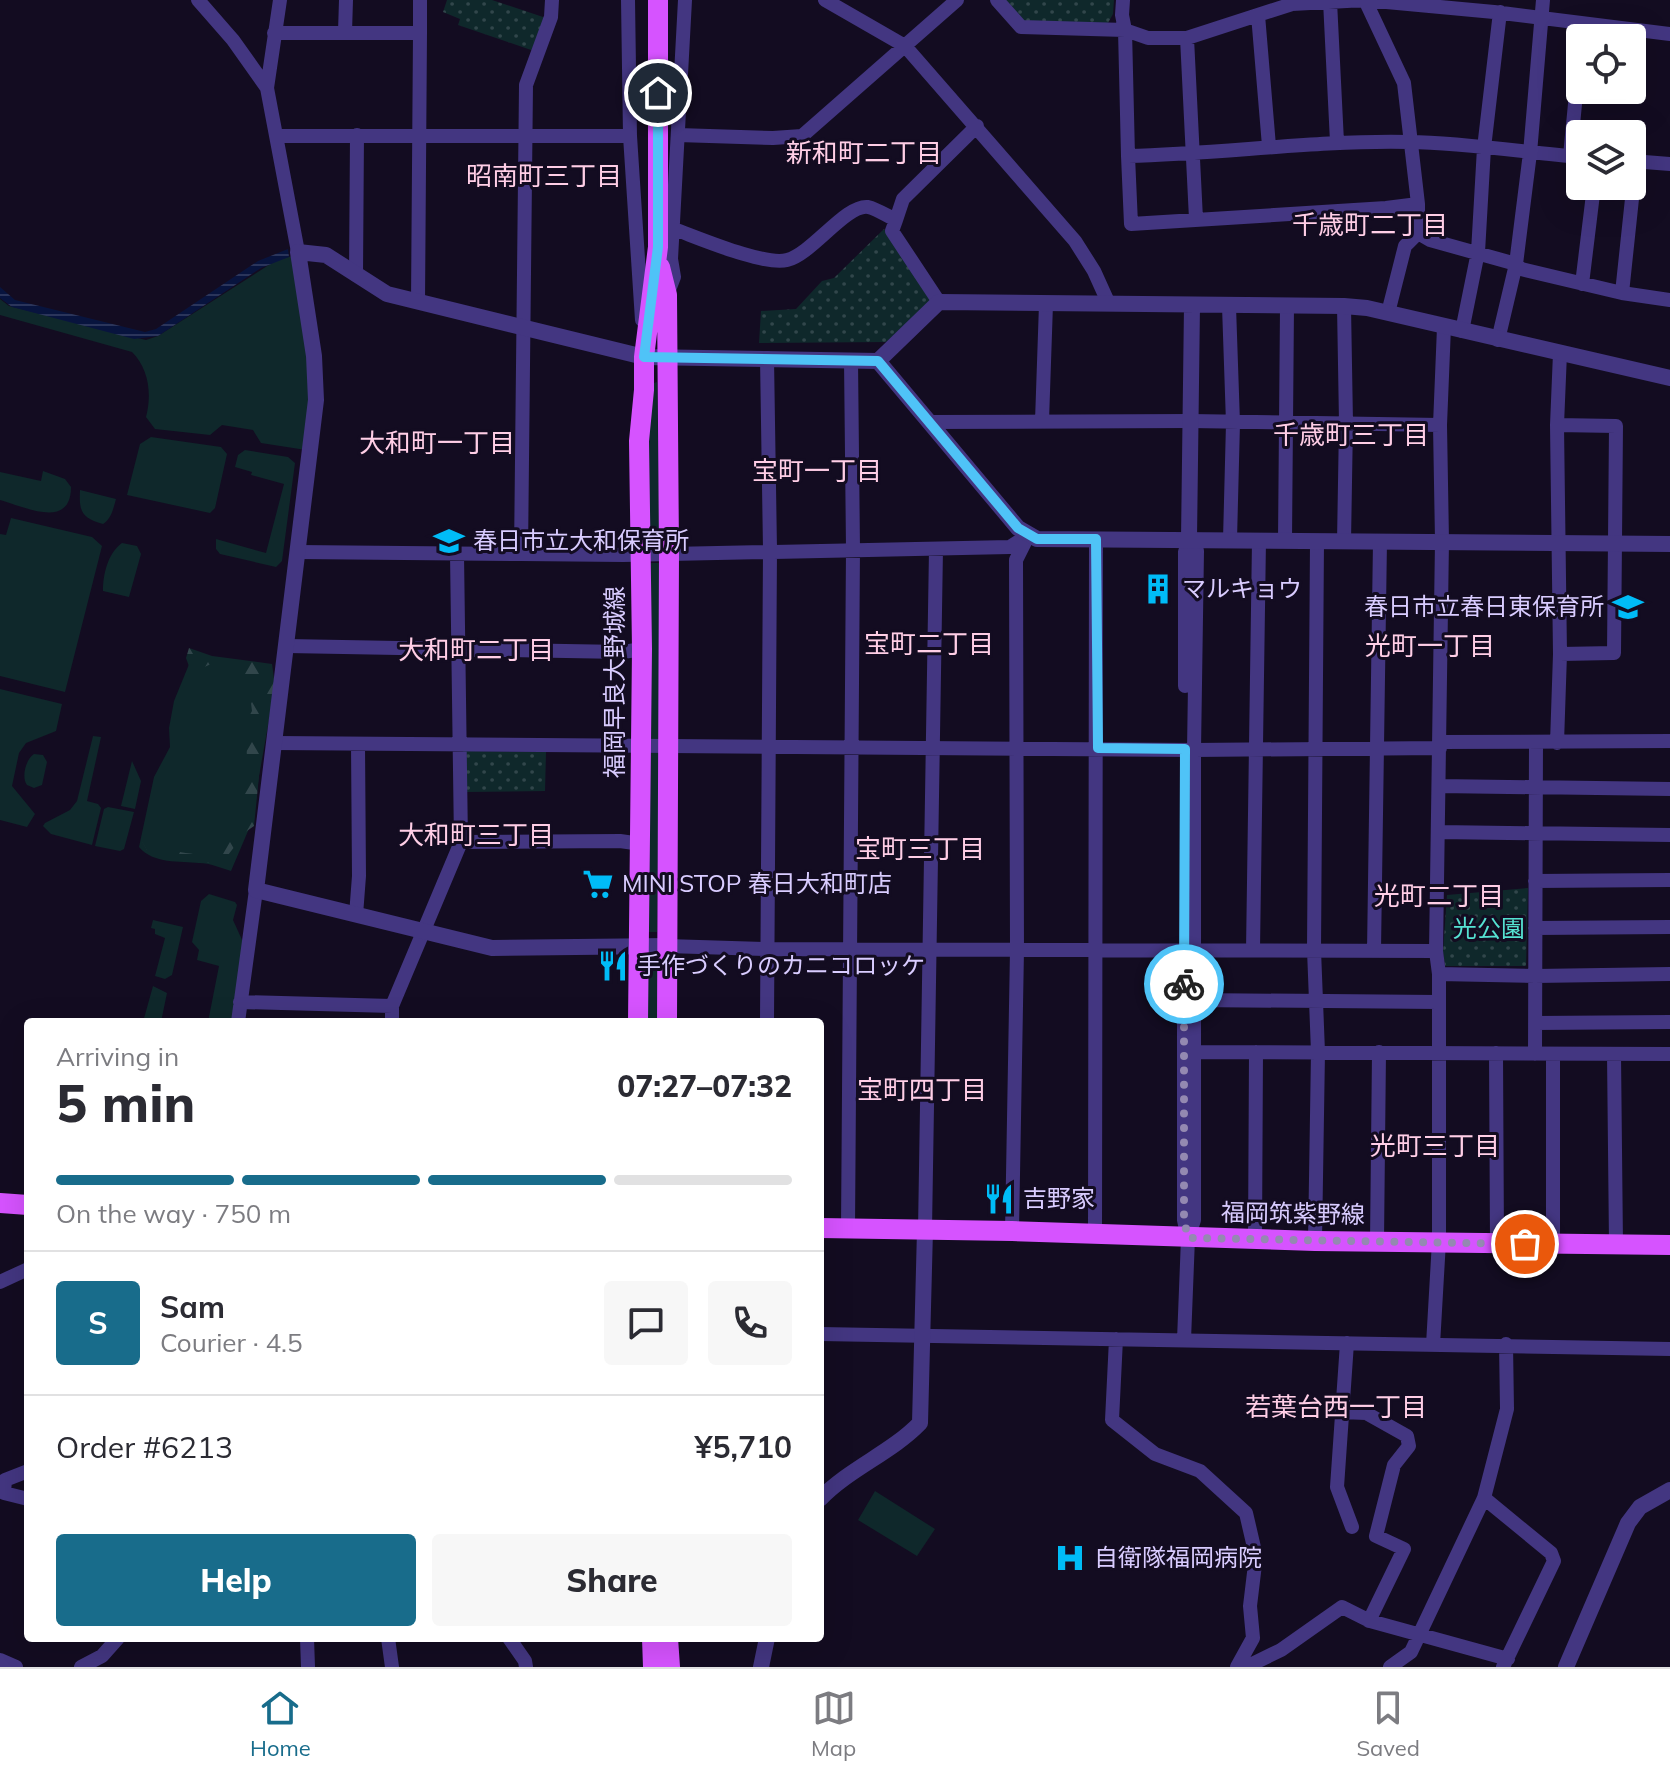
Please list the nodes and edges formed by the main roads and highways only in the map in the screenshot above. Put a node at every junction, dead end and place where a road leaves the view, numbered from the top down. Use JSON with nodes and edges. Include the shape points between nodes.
{"nodes":[{"id":1,"x":658,"y":0,"type":"edge"},
{"id":2,"x":658,"y":247,"type":"junction"},
{"id":3,"x":638,"y":1018,"type":"edge"},
{"id":4,"x":667,"y":1018,"type":"edge"},
{"id":5,"x":0,"y":1203,"type":"edge"},
{"id":6,"x":24,"y":1205,"type":"edge"},
{"id":7,"x":824,"y":1228,"type":"edge"},
{"id":8,"x":1670,"y":1245,"type":"edge"},
{"id":9,"x":652,"y":1642,"type":"edge"},
{"id":10,"x":668,"y":1642,"type":"edge"},
{"id":11,"x":653,"y":1667,"type":"edge"},
{"id":12,"x":670,"y":1667,"type":"edge"}],
"edges":[{"from":1,"to":2,"type":"main road","name":"福岡早良大野城線"},
{"from":2,"to":3,"type":"main road","name":"福岡早良大野城線","via":[[639,441]]},
{"from":2,"to":4,"type":"main road","name":"福岡早良大野城線","via":[[667,295]]},
{"from":5,"to":6,"type":"main road"},
{"from":7,"to":8,"type":"main road","name":"福岡筑紫野線"},
{"from":9,"to":11,"type":"main road"},
{"from":10,"to":12,"type":"main road"}]}
